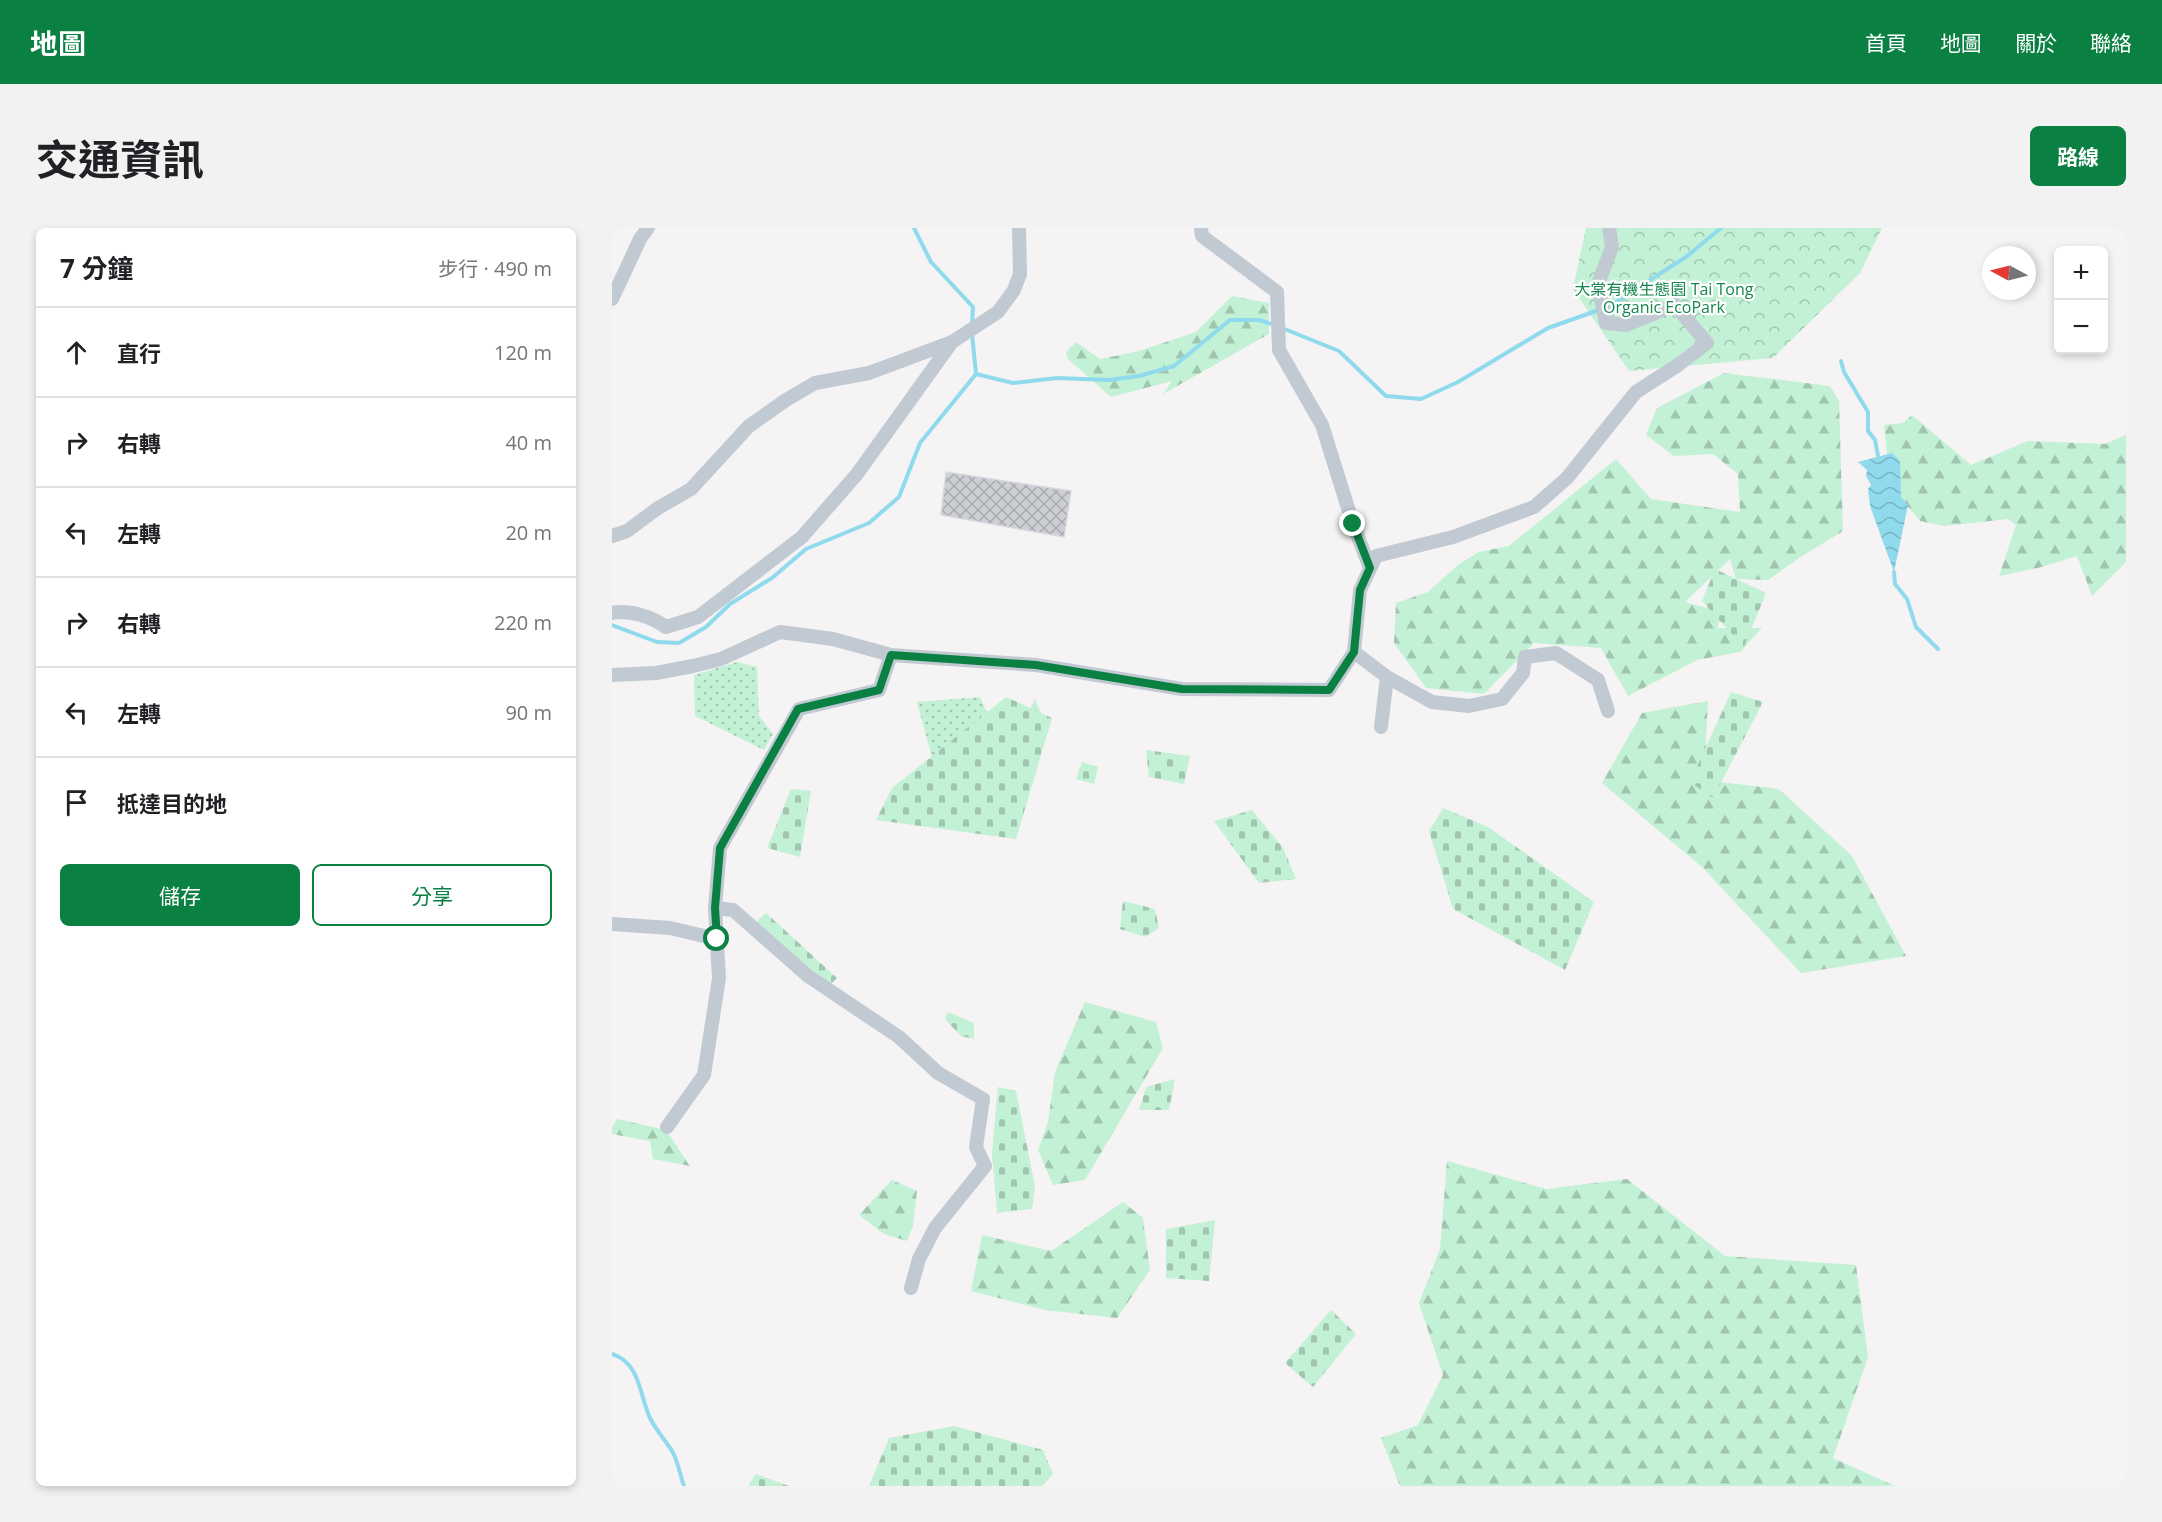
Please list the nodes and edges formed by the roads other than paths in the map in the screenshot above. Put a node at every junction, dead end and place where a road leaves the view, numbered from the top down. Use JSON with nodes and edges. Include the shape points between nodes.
{"nodes":[{"id":1,"x":648,"y":228,"type":"edge"},
{"id":2,"x":1019,"y":228,"type":"edge"},
{"id":3,"x":1201,"y":228,"type":"edge"},
{"id":4,"x":1609,"y":228,"type":"edge"},
{"id":5,"x":612,"y":298,"type":"edge"},
{"id":6,"x":952,"y":342,"type":"junction"},
{"id":7,"x":612,"y":536,"type":"edge"},
{"id":8,"x":1370,"y":568,"type":"junction"},
{"id":9,"x":612,"y":613,"type":"edge"},
{"id":10,"x":1354,"y":652,"type":"junction"},
{"id":11,"x":891,"y":655,"type":"junction"},
{"id":12,"x":612,"y":675,"type":"edge"},
{"id":13,"x":1388,"y":677,"type":"junction"},
{"id":14,"x":1608,"y":711,"type":"dead end"},
{"id":15,"x":1382,"y":727,"type":"dead end"},
{"id":16,"x":715,"y":908,"type":"junction"},
{"id":17,"x":612,"y":924,"type":"edge"},
{"id":18,"x":717,"y":939,"type":"junction"},
{"id":19,"x":667,"y":1127,"type":"dead end"},
{"id":20,"x":911,"y":1288,"type":"dead end"}],
"edges":[{"from":1,"to":5,"type":"street"},
{"from":2,"to":6,"type":"street","via":[[1020,274],[1014,291],[998,312]]},
{"from":3,"to":8,"type":"street","via":[[1202,236],[1277,292],[1279,350],[1322,425]]},
{"from":4,"to":8,"type":"street","via":[[1612,247],[1598,284],[1606,323],[1626,325],[1675,305],[1707,343],[1636,392],[1567,478],[1534,507],[1453,537],[1376,556]]},
{"from":6,"to":7,"type":"street","via":[[869,373],[815,383],[749,426],[691,489],[627,531]]},
{"from":6,"to":9,"type":"street","via":[[857,474],[802,537],[698,617],[666,627],[636,614]]},
{"from":8,"to":10,"type":"street","via":[[1360,590]]},
{"from":10,"to":11,"type":"street","via":[[1329,690],[1182,689],[1036,665]]},
{"from":10,"to":13,"type":"street"},
{"from":11,"to":12,"type":"street","via":[[833,639],[780,632],[712,661],[656,673]]},
{"from":11,"to":16,"type":"street","via":[[879,690],[798,709],[720,848]]},
{"from":13,"to":14,"type":"street","via":[[1432,702],[1470,706],[1502,699],[1523,673],[1525,657],[1556,652],[1598,680]]},
{"from":13,"to":15,"type":"street"},
{"from":16,"to":18,"type":"street"},
{"from":16,"to":20,"type":"street","via":[[733,910],[808,976],[899,1036],[938,1073],[983,1099],[976,1148],[985,1166],[935,1228],[919,1259]]},
{"from":17,"to":18,"type":"street","via":[[670,928]]},
{"from":18,"to":19,"type":"street","via":[[719,978],[704,1075]]}]}
